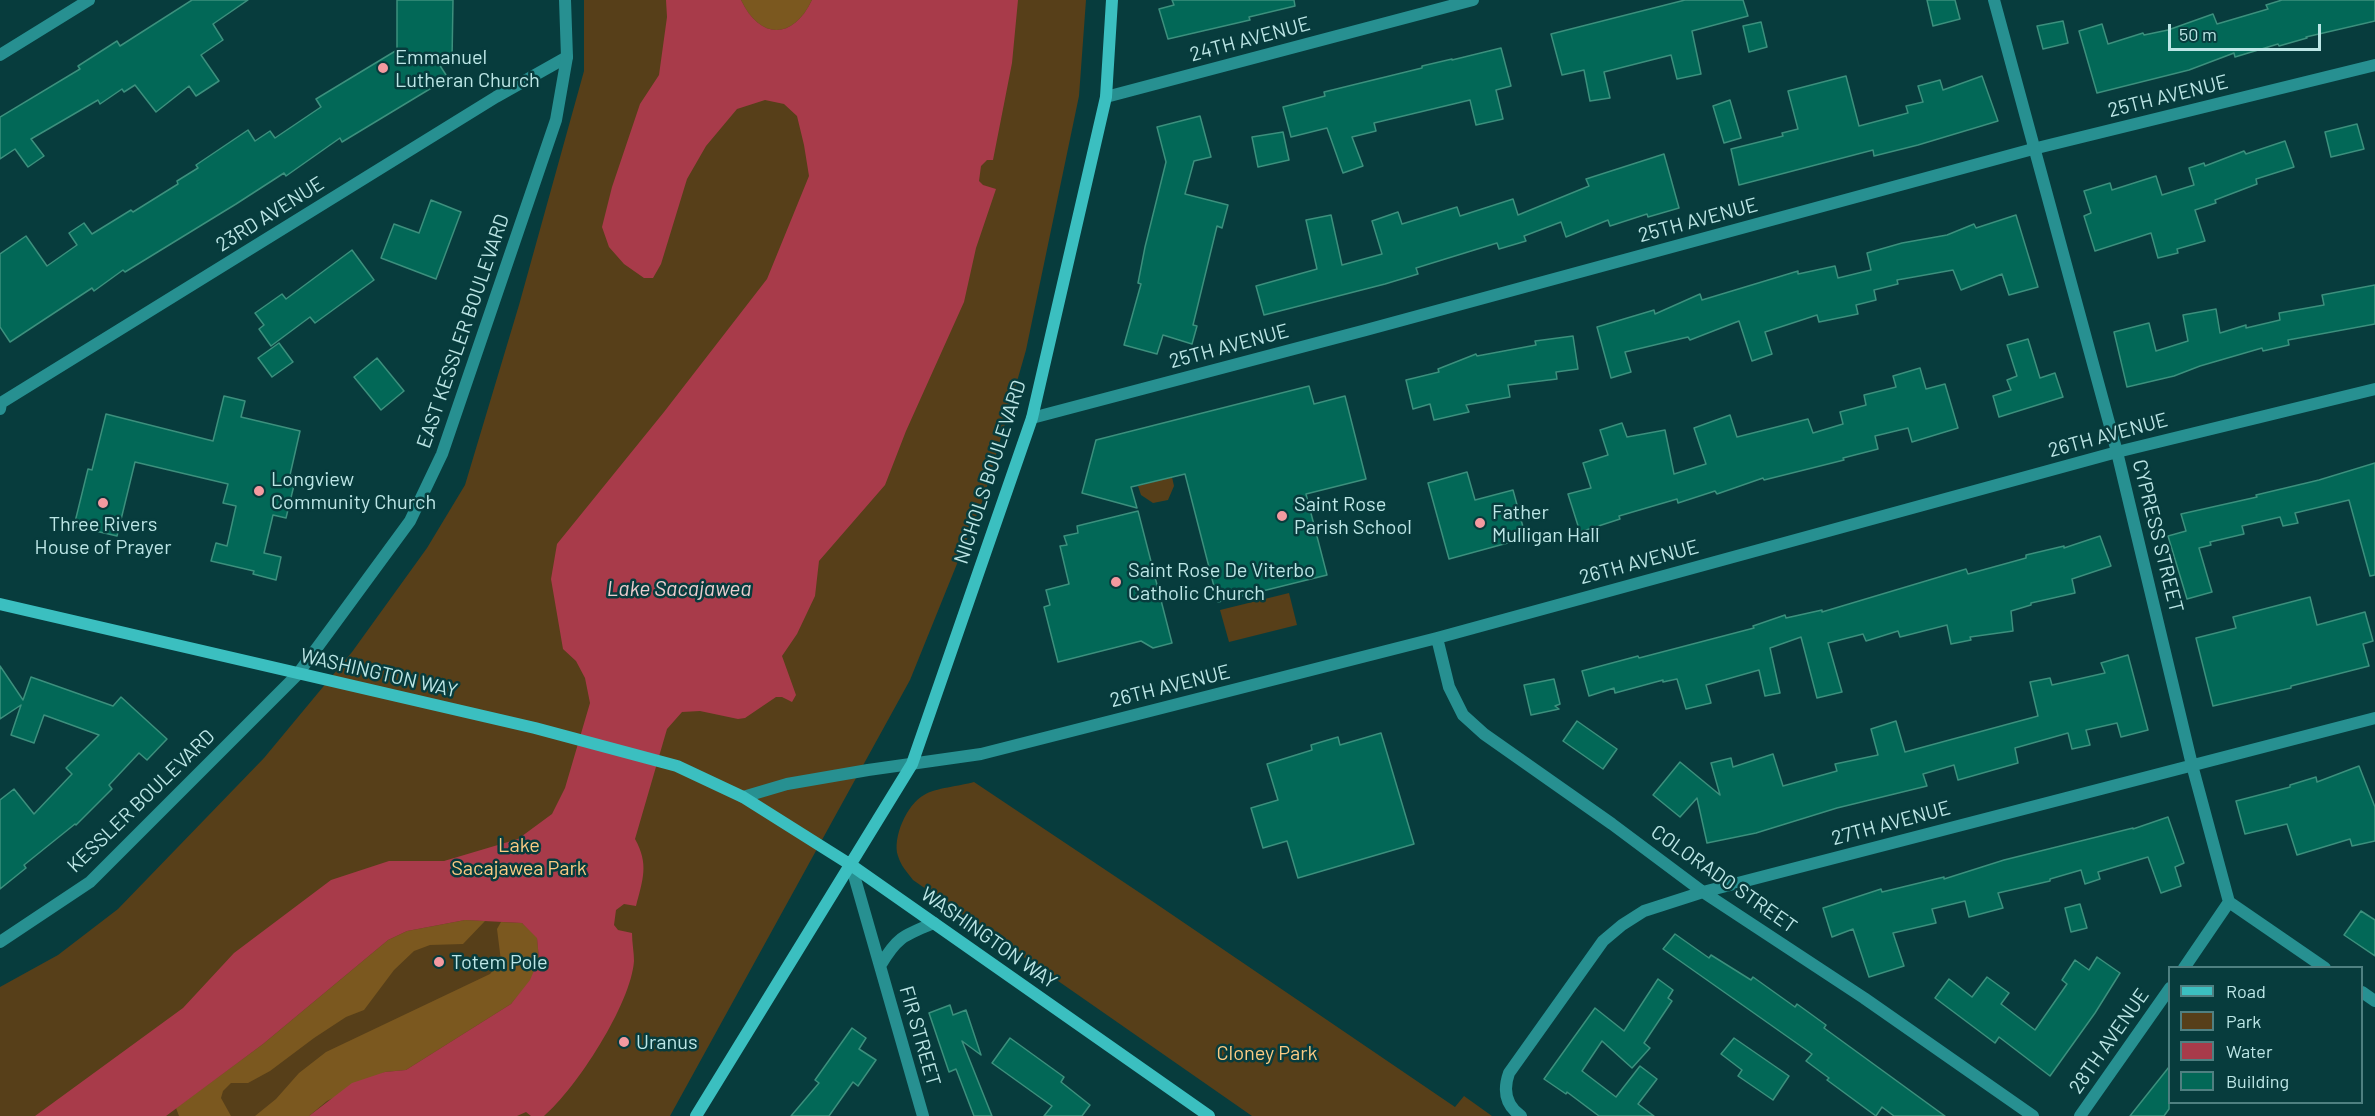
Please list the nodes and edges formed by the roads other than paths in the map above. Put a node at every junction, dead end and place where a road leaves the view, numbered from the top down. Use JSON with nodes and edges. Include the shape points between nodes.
{"nodes":[{"id":1,"x":89,"y":0,"type":"edge"},
{"id":2,"x":565,"y":0,"type":"edge"},
{"id":3,"x":1112,"y":0,"type":"edge"},
{"id":4,"x":1473,"y":0,"type":"edge"},
{"id":5,"x":1994,"y":0,"type":"edge"},
{"id":6,"x":0,"y":55,"type":"edge"},
{"id":7,"x":567,"y":57,"type":"junction"},
{"id":8,"x":2375,"y":65,"type":"edge"},
{"id":9,"x":1107,"y":97,"type":"junction"},
{"id":10,"x":2033,"y":149,"type":"junction"},
{"id":11,"x":2375,"y":388,"type":"edge"},
{"id":12,"x":0,"y":404,"type":"edge"},
{"id":13,"x":1032,"y":418,"type":"junction"},
{"id":14,"x":2117,"y":452,"type":"junction"},
{"id":15,"x":0,"y":604,"type":"edge"},
{"id":16,"x":1437,"y":638,"type":"junction"},
{"id":17,"x":297,"y":675,"type":"junction"},
{"id":18,"x":2375,"y":718,"type":"edge"},
{"id":19,"x":912,"y":764,"type":"junction"},
{"id":20,"x":2192,"y":765,"type":"junction"},
{"id":21,"x":743,"y":796,"type":"junction"},
{"id":22,"x":851,"y":865,"type":"junction"},
{"id":23,"x":1703,"y":892,"type":"junction"},
{"id":24,"x":2229,"y":902,"type":"junction"},
{"id":25,"x":934,"y":923,"type":"junction"},
{"id":26,"x":0,"y":942,"type":"edge"},
{"id":27,"x":880,"y":966,"type":"junction"},
{"id":28,"x":2185,"y":966,"type":"edge"},
{"id":29,"x":2322,"y":966,"type":"edge"},
{"id":30,"x":2168,"y":989,"type":"edge"},
{"id":31,"x":696,"y":1116,"type":"edge"},
{"id":32,"x":923,"y":1116,"type":"edge"},
{"id":33,"x":1209,"y":1116,"type":"edge"},
{"id":34,"x":1521,"y":1116,"type":"edge"},
{"id":35,"x":2033,"y":1116,"type":"edge"},
{"id":36,"x":2080,"y":1116,"type":"edge"}],
"edges":[{"from":1,"to":6,"type":"street"},
{"from":2,"to":7,"type":"street","name":"EAST KESSLER BOULEVARD"},
{"from":3,"to":9,"type":"main road","name":"NICHOLS BOULEVARD"},
{"from":4,"to":9,"type":"street","name":"24TH AVENUE"},
{"from":5,"to":10,"type":"street","name":"CYPRESS STREET"},
{"from":7,"to":12,"type":"street","name":"23RD AVENUE"},
{"from":7,"to":17,"type":"street","name":"EAST KESSLER BOULEVARD","via":[[556,120],[442,454],[410,521]]},
{"from":8,"to":10,"type":"street","name":"25TH AVENUE"},
{"from":9,"to":13,"type":"main road","name":"NICHOLS BOULEVARD"},
{"from":10,"to":13,"type":"street","name":"25TH AVENUE"},
{"from":10,"to":14,"type":"street","name":"CYPRESS STREET"},
{"from":11,"to":14,"type":"street","name":"26TH AVENUE"},
{"from":13,"to":19,"type":"main road","name":"NICHOLS BOULEVARD"},
{"from":14,"to":16,"type":"street","name":"26TH AVENUE"},
{"from":14,"to":20,"type":"street","name":"CYPRESS STREET"},
{"from":15,"to":17,"type":"main road","name":"WASHINGTON WAY"},
{"from":16,"to":19,"type":"street","name":"26TH AVENUE","via":[[981,754]]},
{"from":16,"to":23,"type":"street","name":"COLORADO STREET","via":[[1449,687],[1463,715]]},
{"from":17,"to":21,"type":"main road","name":"WASHINGTON WAY","via":[[535,728],[677,766]]},
{"from":17,"to":26,"type":"street","name":"KESSLER BOULEVARD","via":[[90,882]]},
{"from":18,"to":20,"type":"street","name":"27TH AVENUE"},
{"from":19,"to":21,"type":"street","via":[[787,784]]},
{"from":19,"to":22,"type":"main road","name":"NICHOLS BOULEVARD"},
{"from":20,"to":23,"type":"street","name":"27TH AVENUE"},
{"from":20,"to":24,"type":"street","name":"CYPRESS STREET"},
{"from":21,"to":22,"type":"main road","name":"WASHINGTON WAY"},
{"from":22,"to":25,"type":"main road","name":"WASHINGTON WAY"},
{"from":22,"to":27,"type":"street","name":"FIR STREET"},
{"from":22,"to":31,"type":"main road","name":"NICHOLS BOULEVARD"},
{"from":23,"to":34,"type":"street","name":"27TH AVENUE","via":[[1644,911],[1603,941],[1509,1073],[1505,1094]]},
{"from":23,"to":35,"type":"street","name":"COLORADO STREET"},
{"from":24,"to":28,"type":"street"},
{"from":24,"to":29,"type":"street"},
{"from":25,"to":27,"type":"street","name":"FIR STREET","via":[[903,935]]},
{"from":25,"to":33,"type":"main road","name":"WASHINGTON WAY"},
{"from":27,"to":32,"type":"street","name":"FIR STREET"},
{"from":30,"to":36,"type":"street","name":"28TH AVENUE"}]}
